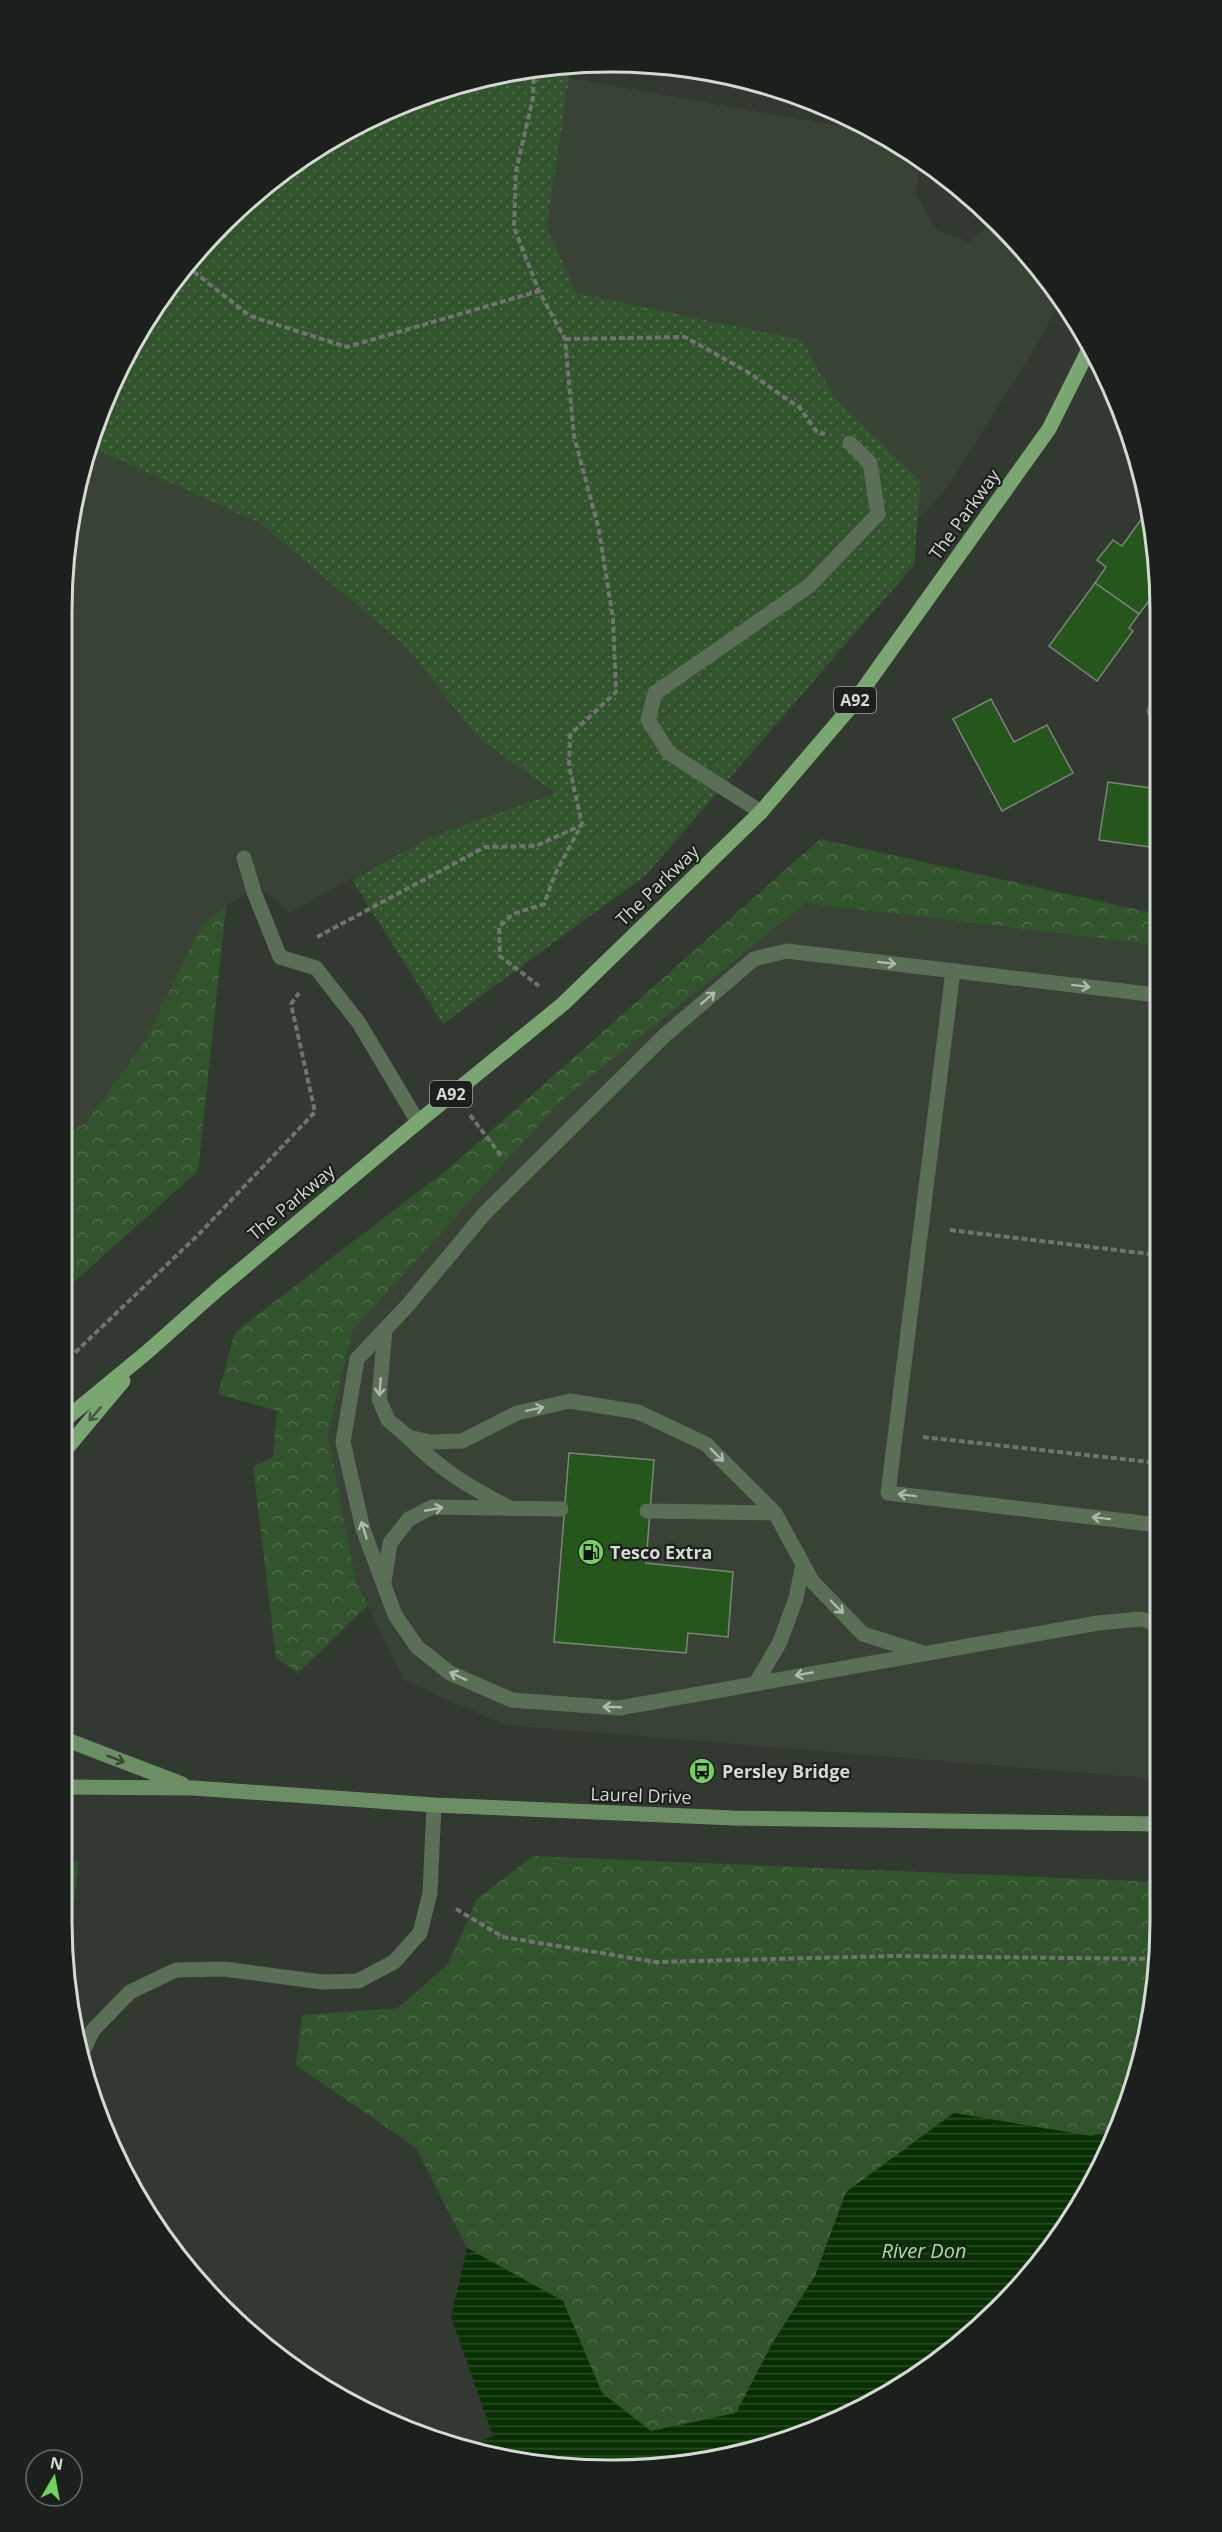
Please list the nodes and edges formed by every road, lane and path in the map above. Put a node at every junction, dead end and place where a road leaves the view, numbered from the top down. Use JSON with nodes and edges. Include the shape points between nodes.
{"nodes":[{"id":1,"x":534,"y":78,"type":"edge"},
{"id":2,"x":193,"y":271,"type":"edge"},
{"id":3,"x":539,"y":291,"type":"junction"},
{"id":4,"x":565,"y":339,"type":"junction"},
{"id":5,"x":1085,"y":356,"type":"edge"},
{"id":6,"x":850,"y":443,"type":"joint"},
{"id":7,"x":761,"y":812,"type":"junction"},
{"id":8,"x":582,"y":824,"type":"junction"},
{"id":9,"x":244,"y":858,"type":"dead end"},
{"id":10,"x":280,"y":957,"type":"junction"},
{"id":11,"x":316,"y":968,"type":"junction"},
{"id":12,"x":953,"y":971,"type":"junction"},
{"id":13,"x":1150,"y":994,"type":"edge"},
{"id":14,"x":563,"y":1004,"type":"junction"},
{"id":15,"x":453,"y":1093,"type":"junction"},
{"id":16,"x":418,"y":1122,"type":"junction"},
{"id":17,"x":518,"y":1178,"type":"junction"},
{"id":18,"x":922,"y":1227,"type":"junction"},
{"id":19,"x":1150,"y":1254,"type":"edge"},
{"id":20,"x":385,"y":1329,"type":"junction"},
{"id":21,"x":146,"y":1353,"type":"junction"},
{"id":22,"x":72,"y":1355,"type":"edge"},
{"id":23,"x":72,"y":1414,"type":"edge"},
{"id":24,"x":895,"y":1434,"type":"junction"},
{"id":25,"x":408,"y":1437,"type":"junction"},
{"id":26,"x":72,"y":1442,"type":"edge"},
{"id":27,"x":1150,"y":1462,"type":"edge"},
{"id":28,"x":510,"y":1508,"type":"junction"},
{"id":29,"x":561,"y":1509,"type":"dead end"},
{"id":30,"x":647,"y":1511,"type":"dead end"},
{"id":31,"x":775,"y":1513,"type":"junction"},
{"id":32,"x":1150,"y":1524,"type":"edge"},
{"id":33,"x":803,"y":1564,"type":"junction"},
{"id":34,"x":384,"y":1585,"type":"junction"},
{"id":35,"x":1150,"y":1622,"type":"edge"},
{"id":36,"x":923,"y":1652,"type":"junction"},
{"id":37,"x":756,"y":1683,"type":"junction"},
{"id":38,"x":72,"y":1742,"type":"edge"},
{"id":39,"x":72,"y":1787,"type":"edge"},
{"id":40,"x":193,"y":1788,"type":"junction"},
{"id":41,"x":434,"y":1805,"type":"junction"},
{"id":42,"x":1150,"y":1824,"type":"edge"},
{"id":43,"x":430,"y":1893,"type":"junction"},
{"id":44,"x":1149,"y":1959,"type":"edge"},
{"id":45,"x":86,"y":2044,"type":"edge"}],
"edges":[{"from":1,"to":3,"type":"path","via":[[533,98],[516,171],[514,228]]},
{"from":2,"to":3,"type":"path","via":[[250,316],[347,347]]},
{"from":3,"to":4,"type":"path"},
{"from":4,"to":6,"type":"path","via":[[685,337],[800,408],[817,432]]},
{"from":4,"to":8,"type":"path","via":[[574,436],[599,530],[613,619],[616,692],[570,735],[568,766]]},
{"from":5,"to":7,"type":"main road","name":"The Parkway","number":"A92","via":[[1042,439],[849,709]]},
{"from":6,"to":7,"type":"lane","via":[[870,463],[878,514],[810,586],[655,693],[648,720],[669,753]]},
{"from":7,"to":14,"type":"main road","name":"The Parkway","number":"A92"},
{"from":8,"to":10,"type":"path","via":[[537,846],[485,847]]},
{"from":8,"to":14,"type":"path","via":[[544,904],[513,914],[499,927],[500,956]]},
{"from":9,"to":10,"type":"lane"},
{"from":10,"to":11,"type":"lane"},
{"from":11,"to":16,"type":"lane","via":[[359,1023]]},
{"from":11,"to":22,"type":"path","via":[[291,1004],[315,1112],[198,1235]]},
{"from":12,"to":13,"type":"lane","one_way":true},
{"from":17,"to":12,"type":"lane","one_way":true,"via":[[664,1036],[754,959],[787,951]]},
{"from":12,"to":18,"type":"lane"},
{"from":14,"to":15,"type":"main road","name":"The Parkway","number":"A92"},
{"from":15,"to":16,"type":"main road","name":"The Parkway","number":"A92"},
{"from":15,"to":17,"type":"path"},
{"from":16,"to":21,"type":"main road","name":"The Parkway","number":"A92"},
{"from":17,"to":20,"type":"lane"},
{"from":18,"to":19,"type":"path"},
{"from":18,"to":24,"type":"lane"},
{"from":20,"to":25,"type":"lane","one_way":true,"via":[[379,1399],[388,1420]]},
{"from":34,"to":20,"type":"lane","one_way":true,"via":[[363,1529],[343,1442],[357,1359]]},
{"from":21,"to":23,"type":"main road","number":"A92"},
{"from":21,"to":26,"type":"main road","number":"A92","one_way":true},
{"from":24,"to":27,"type":"path"},
{"from":32,"to":24,"type":"lane","one_way":true,"via":[[888,1493]]},
{"from":25,"to":28,"type":"lane","via":[[464,1485]]},
{"from":25,"to":31,"type":"lane","one_way":true,"via":[[430,1442],[462,1441],[517,1413],[570,1401],[638,1412],[706,1444]]},
{"from":28,"to":29,"type":"lane"},
{"from":34,"to":28,"type":"lane","one_way":true,"via":[[390,1543],[409,1519],[432,1507]]},
{"from":30,"to":31,"type":"lane"},
{"from":31,"to":33,"type":"lane"},
{"from":33,"to":36,"type":"lane","one_way":true,"via":[[812,1581],[863,1634]]},
{"from":33,"to":37,"type":"lane","via":[[780,1642]]},
{"from":37,"to":34,"type":"lane","one_way":true,"via":[[619,1708],[512,1700],[450,1673],[417,1647],[395,1615]]},
{"from":35,"to":36,"type":"lane","via":[[1141,1619],[1098,1623]]},
{"from":36,"to":37,"type":"lane","one_way":true},
{"from":38,"to":40,"type":"street","name":"Laurel Drive","one_way":true},
{"from":39,"to":40,"type":"street","name":"Laurel Drive"},
{"from":40,"to":41,"type":"street","name":"Laurel Drive"},
{"from":41,"to":42,"type":"street","name":"Laurel Drive","via":[[734,1818]]},
{"from":41,"to":43,"type":"lane"},
{"from":43,"to":44,"type":"path","via":[[503,1937],[656,1962],[892,1956]]},
{"from":43,"to":45,"type":"lane","via":[[420,1933],[394,1962],[358,1981],[322,1982],[224,1969],[176,1970],[130,1992],[93,2030]]}]}
